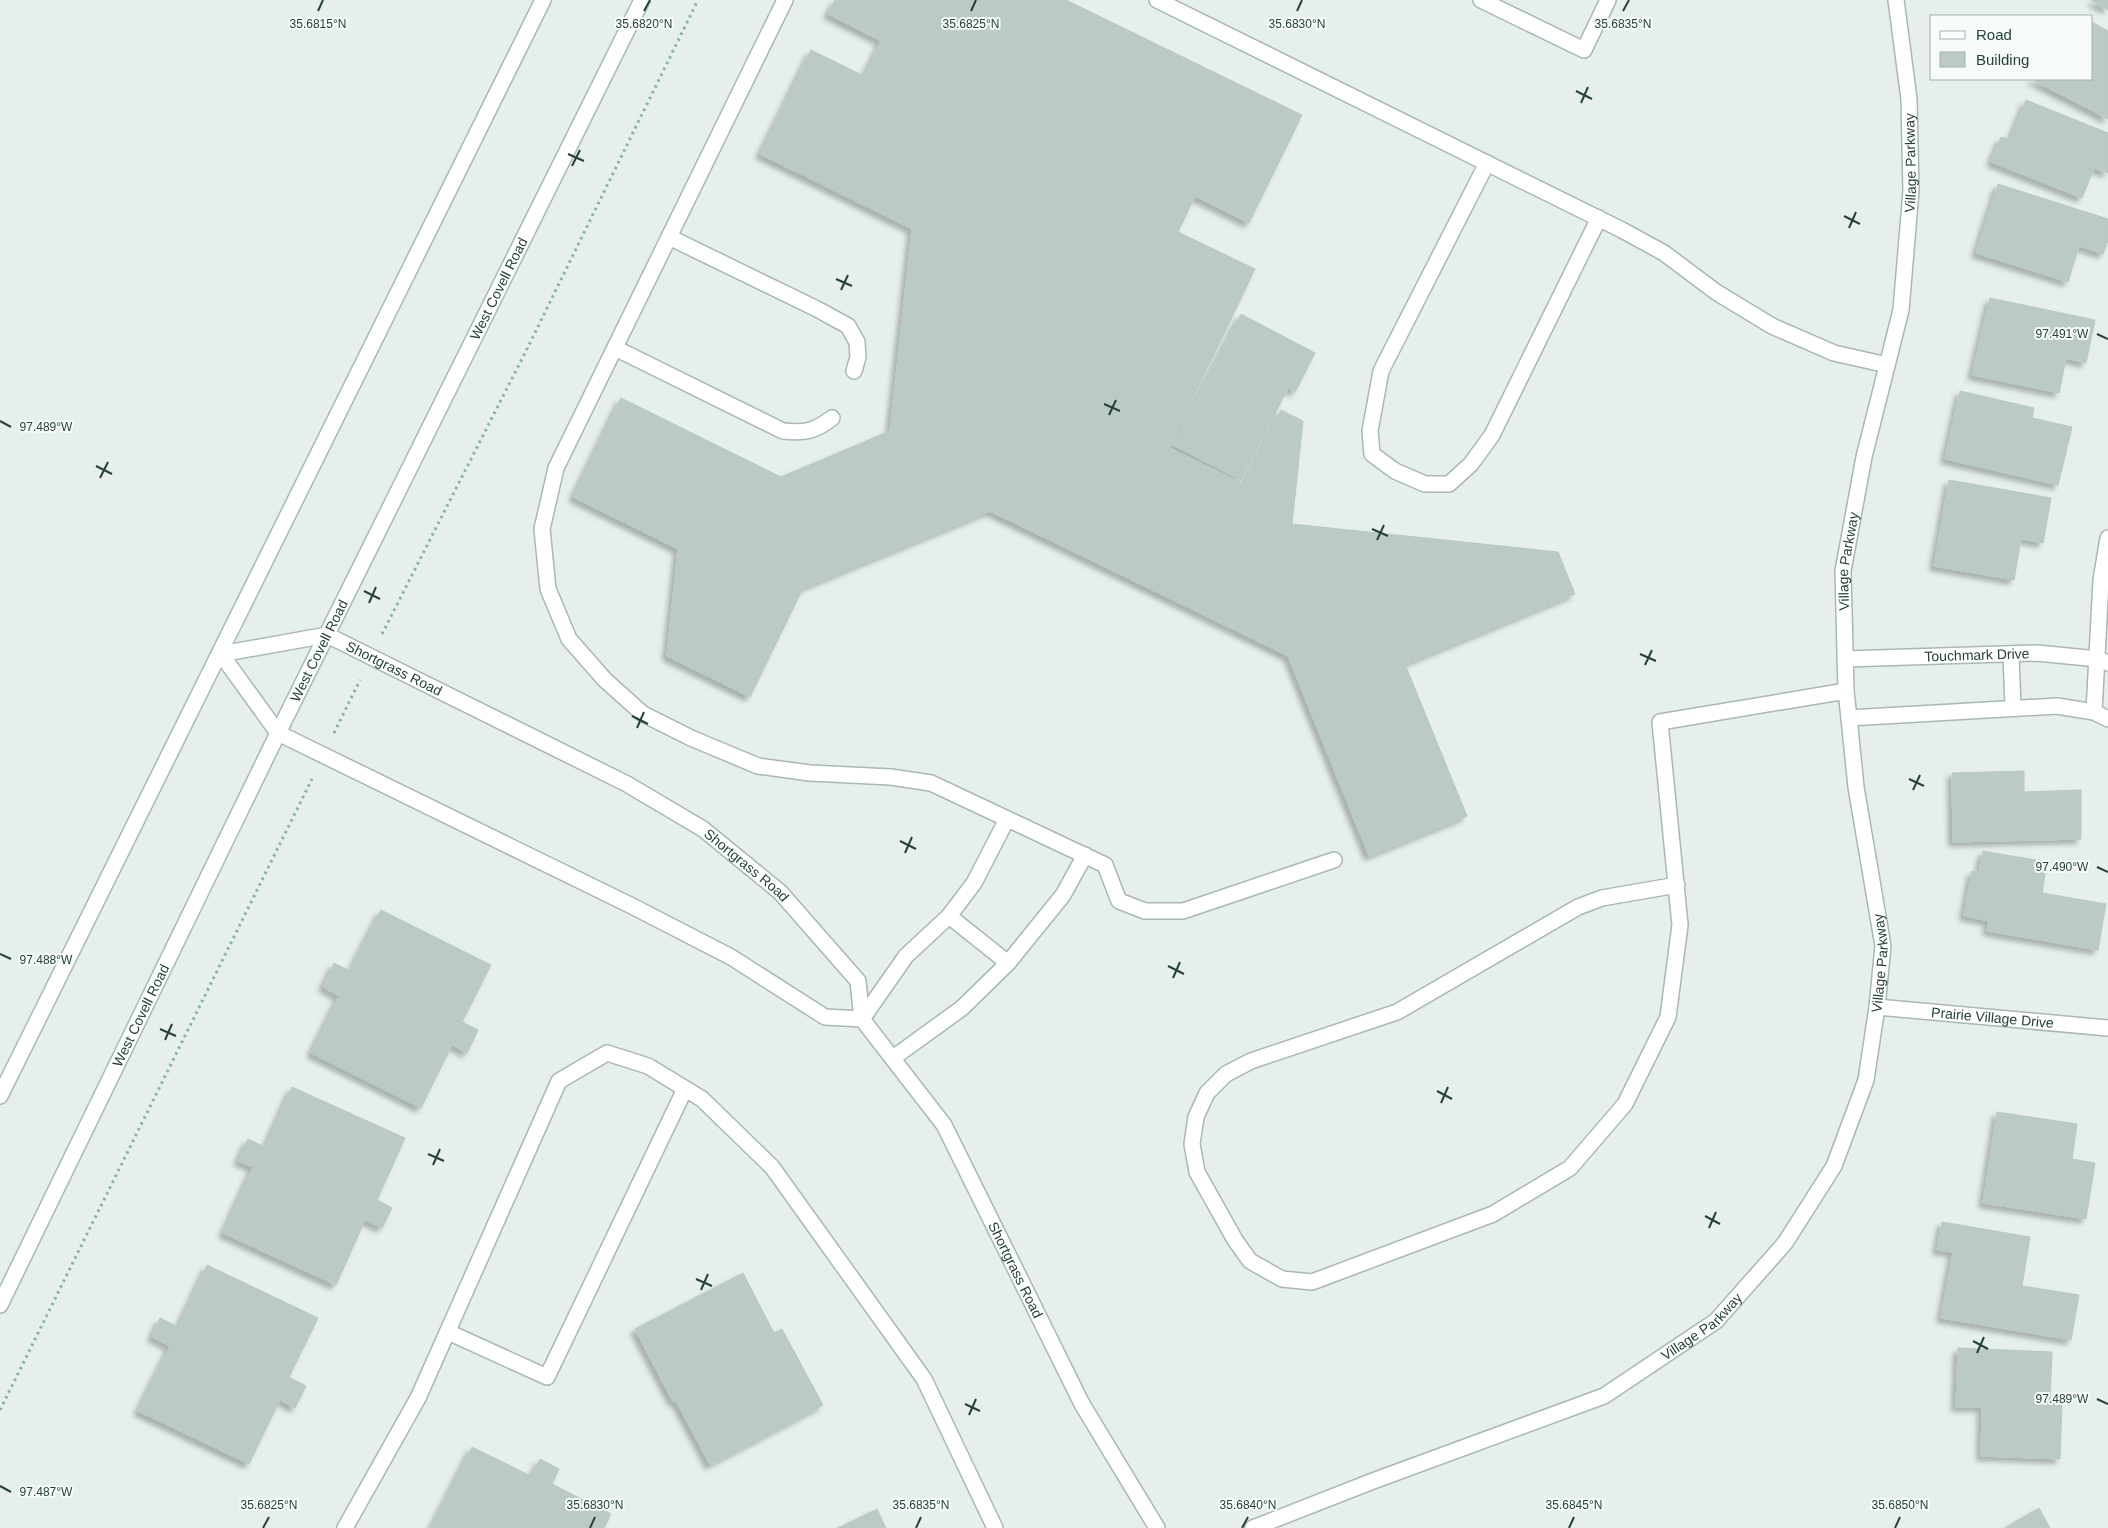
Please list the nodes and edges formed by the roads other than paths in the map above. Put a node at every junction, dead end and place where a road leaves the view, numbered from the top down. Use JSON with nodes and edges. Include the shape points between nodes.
{"nodes":[{"id":1,"x":543,"y":0,"type":"edge"},
{"id":2,"x":642,"y":0,"type":"edge"},
{"id":3,"x":785,"y":0,"type":"edge"},
{"id":4,"x":1157,"y":0,"type":"edge"},
{"id":5,"x":1481,"y":0,"type":"edge"},
{"id":6,"x":1608,"y":0,"type":"edge"},
{"id":7,"x":1896,"y":0,"type":"edge"},
{"id":8,"x":1487,"y":163,"type":"junction"},
{"id":9,"x":1599,"y":218,"type":"junction"},
{"id":10,"x":669,"y":237,"type":"junction"},
{"id":11,"x":615,"y":348,"type":"junction"},
{"id":12,"x":1887,"y":365,"type":"junction"},
{"id":13,"x":854,"y":371,"type":"dead end"},
{"id":14,"x":832,"y":418,"type":"dead end"},
{"id":15,"x":2108,"y":538,"type":"edge"},
{"id":16,"x":327,"y":635,"type":"junction"},
{"id":17,"x":221,"y":654,"type":"junction"},
{"id":18,"x":2012,"y":654,"type":"junction"},
{"id":19,"x":1845,"y":659,"type":"junction"},
{"id":20,"x":2103,"y":661,"type":"edge"},
{"id":21,"x":1846,"y":691,"type":"junction"},
{"id":22,"x":2013,"y":708,"type":"junction"},
{"id":23,"x":2094,"y":712,"type":"junction"},
{"id":24,"x":1849,"y":718,"type":"junction"},
{"id":25,"x":2108,"y":719,"type":"edge"},
{"id":26,"x":278,"y":733,"type":"junction"},
{"id":27,"x":1007,"y":819,"type":"junction"},
{"id":28,"x":1085,"y":855,"type":"junction"},
{"id":29,"x":1334,"y":860,"type":"dead end"},
{"id":30,"x":1677,"y":885,"type":"junction"},
{"id":31,"x":949,"y":916,"type":"junction"},
{"id":32,"x":1008,"y":964,"type":"junction"},
{"id":33,"x":1877,"y":1007,"type":"junction"},
{"id":34,"x":862,"y":1019,"type":"junction"},
{"id":35,"x":2108,"y":1028,"type":"edge"},
{"id":36,"x":892,"y":1058,"type":"junction"},
{"id":37,"x":685,"y":1088,"type":"junction"},
{"id":38,"x":0,"y":1096,"type":"edge"},
{"id":39,"x":0,"y":1304,"type":"edge"},
{"id":40,"x":448,"y":1332,"type":"junction"},
{"id":41,"x":345,"y":1528,"type":"edge"},
{"id":42,"x":995,"y":1528,"type":"edge"},
{"id":43,"x":1157,"y":1528,"type":"edge"},
{"id":44,"x":1253,"y":1528,"type":"edge"}],
"edges":[{"from":1,"to":17,"type":"street"},
{"from":2,"to":16,"type":"street","name":"West Covell Road"},
{"from":3,"to":10,"type":"street"},
{"from":4,"to":8,"type":"street"},
{"from":5,"to":6,"type":"street","via":[[1584,50]]},
{"from":7,"to":12,"type":"street","name":"Village Parkway","via":[[1909,99],[1911,191],[1901,310]]},
{"from":8,"to":9,"type":"street"},
{"from":8,"to":9,"type":"street","via":[[1381,371],[1370,431],[1372,454],[1395,471],[1425,484],[1449,484],[1471,464],[1492,435]]},
{"from":9,"to":12,"type":"street","via":[[1664,252],[1716,292],[1772,326],[1834,353]]},
{"from":10,"to":11,"type":"street"},
{"from":10,"to":13,"type":"street","via":[[848,326],[856,342],[858,357]]},
{"from":11,"to":14,"type":"street","via":[[783,431],[805,433]]},
{"from":11,"to":27,"type":"street","via":[[556,468],[542,529],[548,589],[569,639],[605,680],[643,714],[758,766],[810,774],[891,777],[930,783]]},
{"from":12,"to":19,"type":"street","name":"Village Parkway","via":[[1864,457],[1843,571]]},
{"from":15,"to":20,"type":"street","via":[[2101,580]]},
{"from":16,"to":17,"type":"street"},
{"from":16,"to":26,"type":"street","name":"West Covell Road"},
{"from":16,"to":34,"type":"street","name":"Shortgrass Road","via":[[618,779],[703,829],[780,892],[858,981]]},
{"from":17,"to":26,"type":"street"},
{"from":17,"to":38,"type":"street"},
{"from":18,"to":19,"type":"street","name":"Touchmark Drive"},
{"from":18,"to":20,"type":"street","name":"Touchmark Drive","via":[[2037,653]]},
{"from":18,"to":22,"type":"street"},
{"from":19,"to":21,"type":"street","name":"Village Parkway"},
{"from":20,"to":23,"type":"street"},
{"from":21,"to":24,"type":"street","name":"Village Parkway"},
{"from":21,"to":30,"type":"street","via":[[1660,722]]},
{"from":22,"to":23,"type":"street","via":[[2057,706]]},
{"from":22,"to":24,"type":"street"},
{"from":23,"to":25,"type":"street"},
{"from":24,"to":33,"type":"street","name":"Village Parkway","via":[[1856,787],[1883,946]]},
{"from":26,"to":34,"type":"street","via":[[731,957],[825,1017]]},
{"from":26,"to":39,"type":"street","name":"West Covell Road"},
{"from":27,"to":28,"type":"street"},
{"from":27,"to":31,"type":"street","via":[[974,883]]},
{"from":28,"to":29,"type":"street","via":[[1105,865],[1119,901],[1145,911],[1183,911]]},
{"from":28,"to":32,"type":"street","via":[[1063,895]]},
{"from":30,"to":30,"type":"street","via":[[1680,925],[1668,1017],[1625,1104],[1570,1168],[1493,1214],[1312,1282],[1282,1279],[1250,1262],[1234,1240],[1197,1172],[1192,1144],[1196,1117],[1207,1093],[1226,1074],[1251,1061],[1397,1012],[1578,907],[1602,898]]},
{"from":31,"to":32,"type":"street"},
{"from":31,"to":34,"type":"street","via":[[906,956]]},
{"from":32,"to":36,"type":"street","via":[[962,1008]]},
{"from":33,"to":35,"type":"street","name":"Prairie Village Drive"},
{"from":33,"to":44,"type":"street","name":"Village Parkway","via":[[1866,1080],[1834,1166],[1785,1243],[1716,1321],[1604,1396]]},
{"from":34,"to":36,"type":"street","name":"Shortgrass Road"},
{"from":36,"to":43,"type":"street","name":"Shortgrass Road","via":[[944,1125],[1082,1404]]},
{"from":37,"to":40,"type":"street","via":[[648,1066],[608,1053],[559,1081]]},
{"from":37,"to":40,"type":"street","via":[[547,1377]]},
{"from":37,"to":42,"type":"street","via":[[702,1099],[772,1167],[924,1379]]},
{"from":40,"to":41,"type":"street","via":[[418,1398]]}]}
